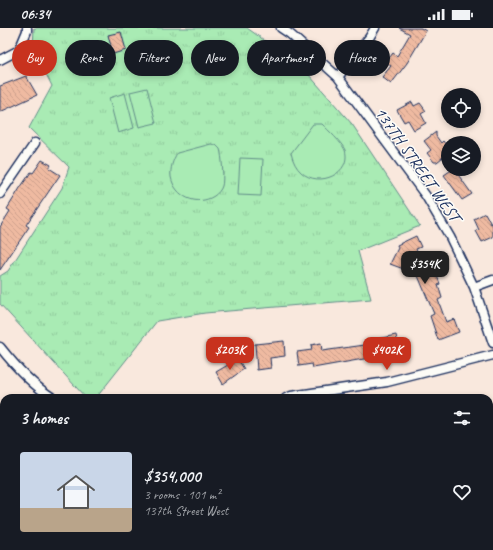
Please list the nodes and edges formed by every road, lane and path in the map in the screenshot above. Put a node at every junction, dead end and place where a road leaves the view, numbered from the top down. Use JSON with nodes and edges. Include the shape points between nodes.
{"nodes":[{"id":1,"x":27,"y":28,"type":"edge"},
{"id":2,"x":281,"y":28,"type":"edge"},
{"id":3,"x":374,"y":28,"type":"edge"},
{"id":4,"x":0,"y":60,"type":"edge"},
{"id":5,"x":338,"y":77,"type":"junction"},
{"id":6,"x":35,"y":144,"type":"dead end"},
{"id":7,"x":0,"y":194,"type":"edge"},
{"id":8,"x":493,"y":280,"type":"edge"},
{"id":9,"x":474,"y":287,"type":"junction"},
{"id":10,"x":493,"y":344,"type":"edge"},
{"id":11,"x":0,"y":347,"type":"edge"},
{"id":12,"x":493,"y":355,"type":"edge"},
{"id":13,"x":41,"y":394,"type":"edge"},
{"id":14,"x":305,"y":394,"type":"edge"}],
"edges":[{"from":1,"to":4,"type":"street","via":[[19,50]]},
{"from":2,"to":5,"type":"street","name":"137TH STREET WEST"},
{"from":3,"to":5,"type":"street"},
{"from":5,"to":9,"type":"street","name":"137TH STREET WEST","via":[[426,196],[450,237]]},
{"from":6,"to":7,"type":"street"},
{"from":8,"to":9,"type":"street"},
{"from":9,"to":10,"type":"street","name":"137TH STREET WEST"},
{"from":11,"to":13,"type":"street"},
{"from":12,"to":14,"type":"street","via":[[386,382]]}]}
